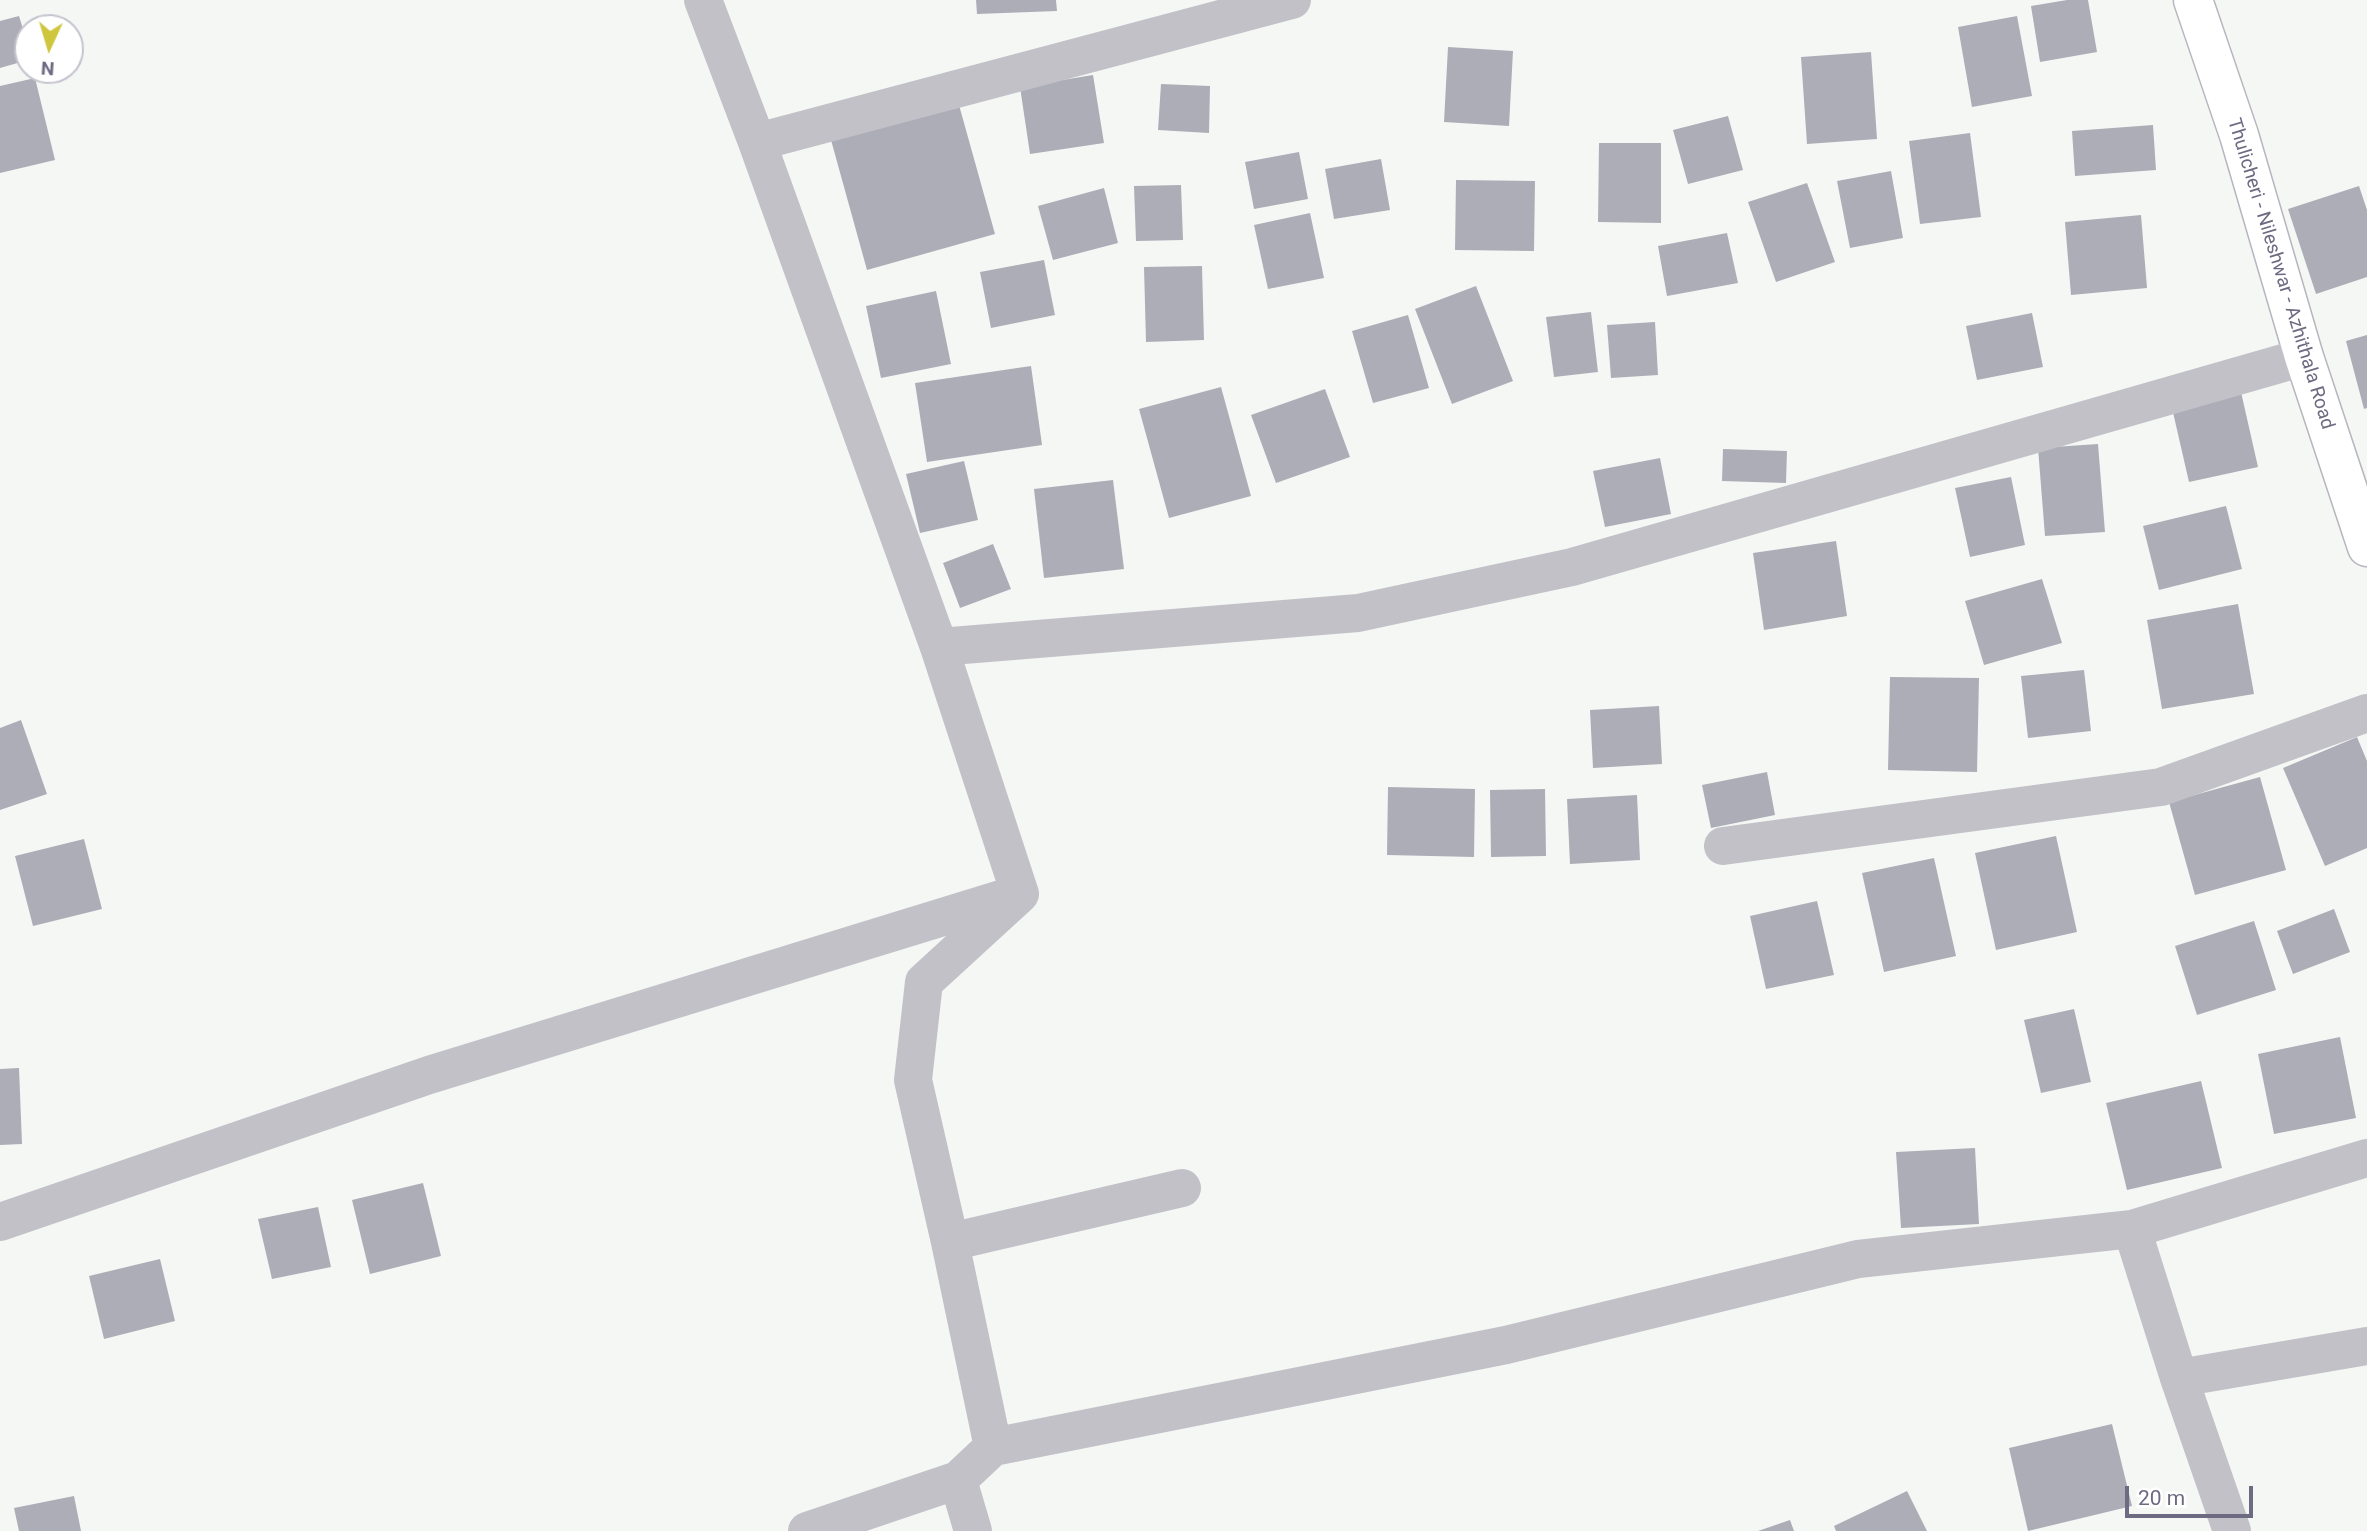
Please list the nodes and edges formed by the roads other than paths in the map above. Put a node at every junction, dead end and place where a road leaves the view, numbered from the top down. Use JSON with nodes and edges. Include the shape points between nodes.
{"nodes":[{"id":1,"x":703,"y":0,"type":"edge"},
{"id":2,"x":1292,"y":0,"type":"edge"},
{"id":3,"x":2193,"y":0,"type":"edge"},
{"id":4,"x":757,"y":142,"type":"junction"},
{"id":5,"x":2304,"y":357,"type":"junction"},
{"id":6,"x":2367,"y":547,"type":"edge"},
{"id":7,"x":939,"y":647,"type":"junction"},
{"id":8,"x":2367,"y":713,"type":"edge"},
{"id":9,"x":1723,"y":845,"type":"dead end"},
{"id":10,"x":1020,"y":894,"type":"junction"},
{"id":11,"x":2367,"y":1158,"type":"edge"},
{"id":12,"x":1182,"y":1188,"type":"dead end"},
{"id":13,"x":0,"y":1222,"type":"edge"},
{"id":14,"x":2132,"y":1229,"type":"junction"},
{"id":15,"x":950,"y":1242,"type":"junction"},
{"id":16,"x":2367,"y":1346,"type":"edge"},
{"id":17,"x":2179,"y":1378,"type":"junction"},
{"id":18,"x":993,"y":1447,"type":"junction"},
{"id":19,"x":958,"y":1480,"type":"junction"},
{"id":20,"x":807,"y":1531,"type":"edge"},
{"id":21,"x":973,"y":1531,"type":"edge"},
{"id":22,"x":2232,"y":1531,"type":"edge"}],
"edges":[{"from":1,"to":4,"type":"street"},
{"from":2,"to":4,"type":"street"},
{"from":3,"to":5,"type":"main road","name":"Thulicheri - Nileshwar - Azhithala Road","via":[[2239,135]]},
{"from":4,"to":7,"type":"street"},
{"from":5,"to":6,"type":"main road","name":"Thulicheri - Nileshwar - Azhithala Road"},
{"from":5,"to":7,"type":"street","via":[[1572,567],[1371,610]]},
{"from":7,"to":10,"type":"street"},
{"from":8,"to":9,"type":"street","via":[[2161,786]]},
{"from":10,"to":13,"type":"street","via":[[429,1075]]},
{"from":10,"to":15,"type":"street","via":[[924,982],[913,1080]]},
{"from":11,"to":14,"type":"street"},
{"from":12,"to":15,"type":"street"},
{"from":14,"to":17,"type":"street"},
{"from":14,"to":18,"type":"street","via":[[1858,1258],[1506,1345]]},
{"from":15,"to":18,"type":"street"},
{"from":16,"to":17,"type":"street"},
{"from":17,"to":22,"type":"street"},
{"from":18,"to":19,"type":"street"},
{"from":19,"to":20,"type":"street"},
{"from":19,"to":21,"type":"street"}]}
